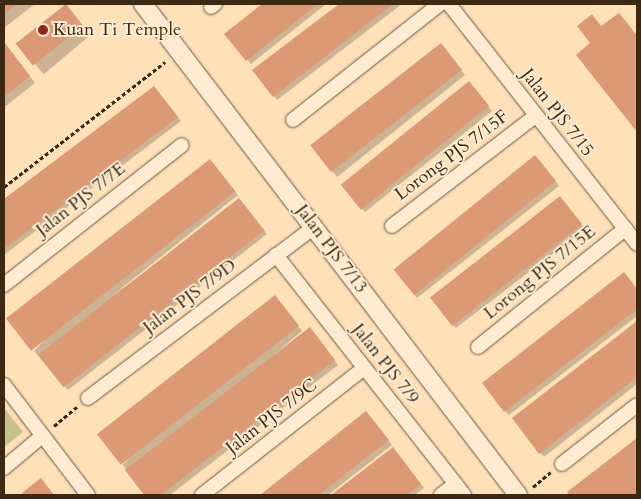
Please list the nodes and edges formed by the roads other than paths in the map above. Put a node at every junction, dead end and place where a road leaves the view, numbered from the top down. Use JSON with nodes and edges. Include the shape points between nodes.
{"nodes":[{"id":1,"x":144,"y":4,"type":"edge"},
{"id":2,"x":440,"y":4,"type":"edge"},
{"id":3,"x":449,"y":4,"type":"edge"},
{"id":4,"x":534,"y":117,"type":"junction"},
{"id":5,"x":294,"y":120,"type":"dead end"},
{"id":6,"x":182,"y":145,"type":"dead end"},
{"id":7,"x":392,"y":226,"type":"dead end"},
{"id":8,"x":314,"y":227,"type":"junction"},
{"id":9,"x":625,"y":228,"type":"junction"},
{"id":10,"x":637,"y":244,"type":"edge"},
{"id":11,"x":276,"y":255,"type":"junction"},
{"id":12,"x":4,"y":285,"type":"edge"},
{"id":13,"x":478,"y":347,"type":"dead end"},
{"id":14,"x":364,"y":368,"type":"junction"},
{"id":15,"x":4,"y":385,"type":"edge"},
{"id":16,"x":88,"y":398,"type":"road end"},
{"id":17,"x":637,"y":405,"type":"edge"},
{"id":18,"x":42,"y":436,"type":"junction"},
{"id":19,"x":562,"y":464,"type":"road end"},
{"id":20,"x":4,"y":468,"type":"edge"},
{"id":21,"x":460,"y":490,"type":"edge"},
{"id":22,"x":523,"y":493,"type":"edge"},
{"id":23,"x":88,"y":495,"type":"edge"},
{"id":24,"x":202,"y":495,"type":"edge"},
{"id":25,"x":441,"y":495,"type":"edge"}],
"edges":[{"from":1,"to":8,"type":"street","name":"Jalan PJS 7/13"},
{"from":2,"to":5,"type":"street"},
{"from":3,"to":4,"type":"street","name":"Jalan PJS 7/15"},
{"from":4,"to":7,"type":"street","name":"Lorong PJS 7/15F"},
{"from":4,"to":9,"type":"street","name":"Jalan PJS 7/15"},
{"from":6,"to":12,"type":"street","name":"Jalan PJS 7/7E"},
{"from":8,"to":11,"type":"street","name":"Jalan PJS 7/9D"},
{"from":8,"to":22,"type":"street","name":"Jalan PJS 7/13"},
{"from":9,"to":10,"type":"street","name":"Jalan PJS 7/15"},
{"from":9,"to":13,"type":"street","name":"Lorong PJS 7/15E"},
{"from":11,"to":14,"type":"street","name":"Jalan PJS 7/9"},
{"from":11,"to":16,"type":"street","name":"Jalan PJS 7/9D"},
{"from":14,"to":21,"type":"street","name":"Jalan PJS 7/9"},
{"from":14,"to":24,"type":"street","name":"Jalan PJS 7/9C"},
{"from":15,"to":18,"type":"street"},
{"from":17,"to":19,"type":"street"},
{"from":18,"to":20,"type":"street"},
{"from":18,"to":23,"type":"street"},
{"from":21,"to":25,"type":"street"}]}
